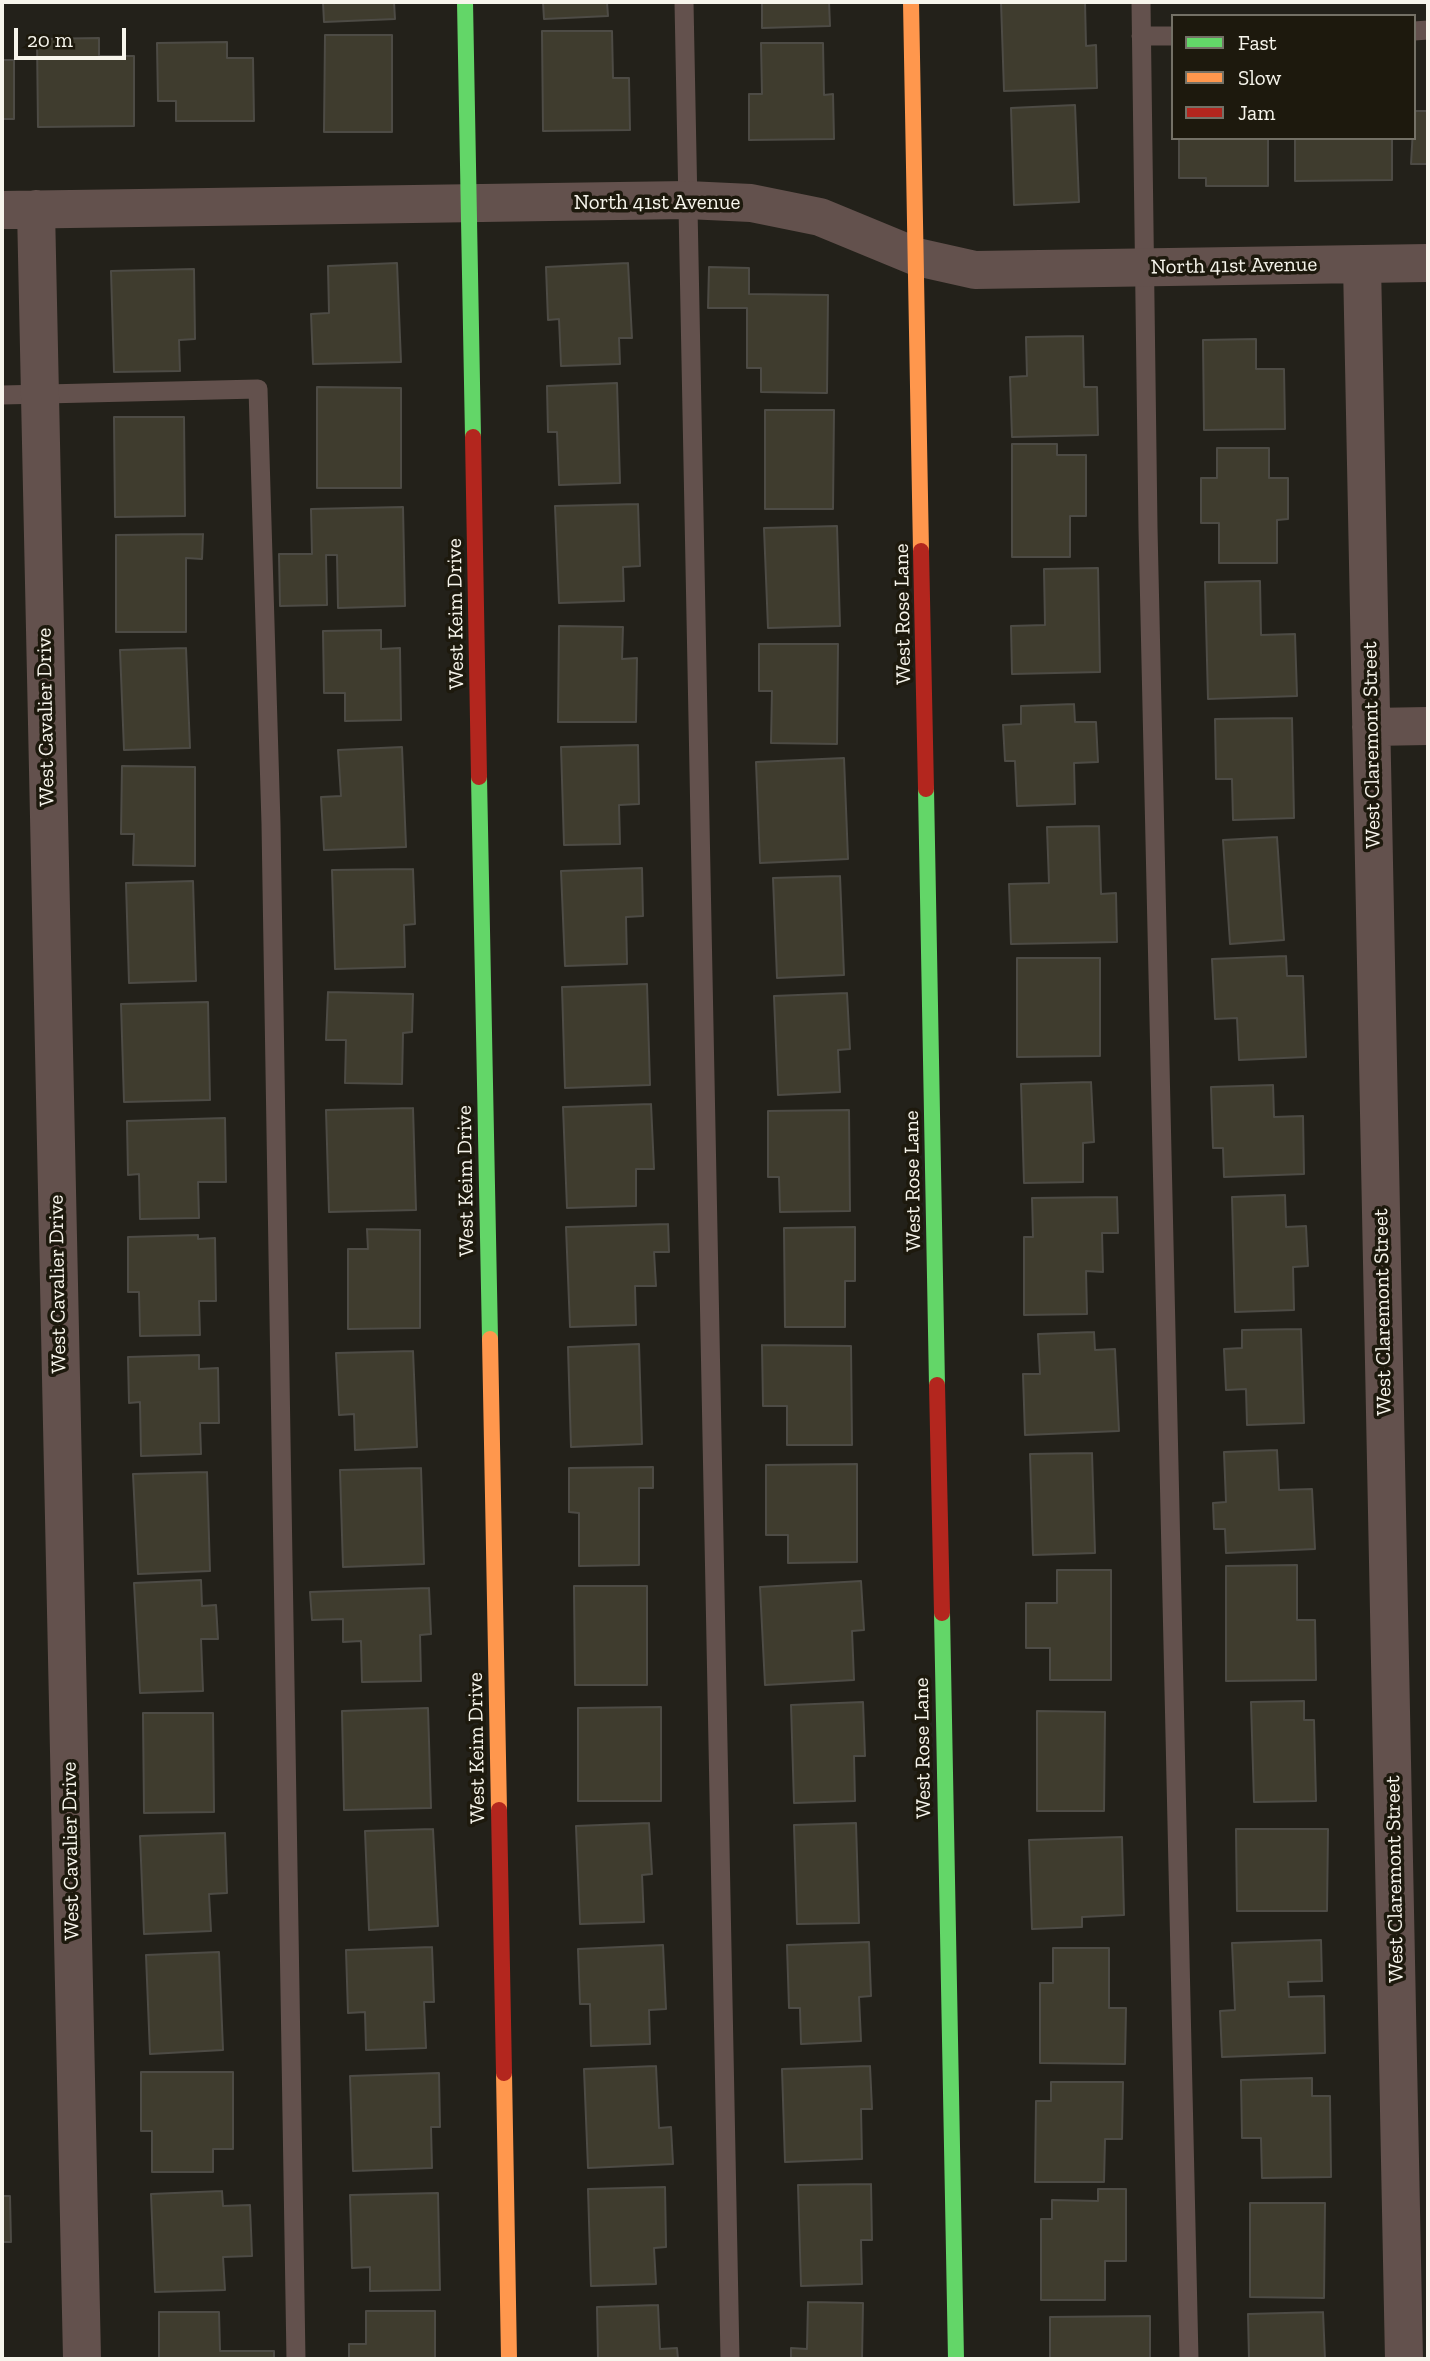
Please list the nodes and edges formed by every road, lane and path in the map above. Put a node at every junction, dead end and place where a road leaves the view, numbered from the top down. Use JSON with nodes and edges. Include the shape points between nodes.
{"nodes":[{"id":1,"x":465,"y":2,"type":"edge"},
{"id":2,"x":684,"y":2,"type":"edge"},
{"id":3,"x":911,"y":2,"type":"edge"},
{"id":4,"x":1141,"y":2,"type":"edge"},
{"id":5,"x":1141,"y":36,"type":"junction"},
{"id":6,"x":1171,"y":36,"type":"edge"},
{"id":7,"x":687,"y":200,"type":"junction"},
{"id":8,"x":469,"y":204,"type":"junction"},
{"id":9,"x":19,"y":209,"type":"edge"},
{"id":10,"x":917,"y":257,"type":"junction"},
{"id":11,"x":1428,"y":263,"type":"edge"},
{"id":12,"x":1362,"y":264,"type":"junction"},
{"id":13,"x":1146,"y":268,"type":"junction"},
{"id":14,"x":39,"y":394,"type":"junction"},
{"id":15,"x":2,"y":395,"type":"edge"},
{"id":16,"x":1428,"y":726,"type":"edge"},
{"id":17,"x":1371,"y":727,"type":"junction"},
{"id":18,"x":82,"y":2359,"type":"edge"},
{"id":19,"x":296,"y":2359,"type":"edge"},
{"id":20,"x":509,"y":2359,"type":"edge"},
{"id":21,"x":730,"y":2359,"type":"edge"},
{"id":22,"x":956,"y":2359,"type":"edge"},
{"id":23,"x":1189,"y":2359,"type":"edge"},
{"id":24,"x":1404,"y":2359,"type":"edge"}],
"edges":[{"from":1,"to":8,"type":"street","name":"West Keim Drive"},
{"from":2,"to":7,"type":"lane"},
{"from":3,"to":10,"type":"street","name":"West Rose Lane"},
{"from":4,"to":5,"type":"lane"},
{"from":5,"to":6,"type":"lane"},
{"from":5,"to":13,"type":"lane"},
{"from":7,"to":8,"type":"street","name":"North 41st Avenue"},
{"from":7,"to":10,"type":"street","name":"North 41st Avenue","via":[[751,203],[820,217]]},
{"from":7,"to":21,"type":"lane"},
{"from":8,"to":9,"type":"street","name":"North 41st Avenue"},
{"from":8,"to":20,"type":"street","name":"West Keim Drive"},
{"from":9,"to":14,"type":"street","name":"West Cavalier Drive"},
{"from":10,"to":13,"type":"street","name":"North 41st Avenue","via":[[975,270]]},
{"from":10,"to":22,"type":"street","name":"West Rose Lane"},
{"from":11,"to":12,"type":"street","name":"North 41st Avenue"},
{"from":12,"to":13,"type":"street","name":"North 41st Avenue"},
{"from":12,"to":17,"type":"street","name":"West Claremont Street"},
{"from":13,"to":23,"type":"lane"},
{"from":14,"to":15,"type":"lane"},
{"from":14,"to":18,"type":"street","name":"West Cavalier Drive"},
{"from":14,"to":19,"type":"lane","via":[[258,389],[272,838]]},
{"from":16,"to":17,"type":"street"},
{"from":17,"to":24,"type":"street","name":"West Claremont Street"}]}
